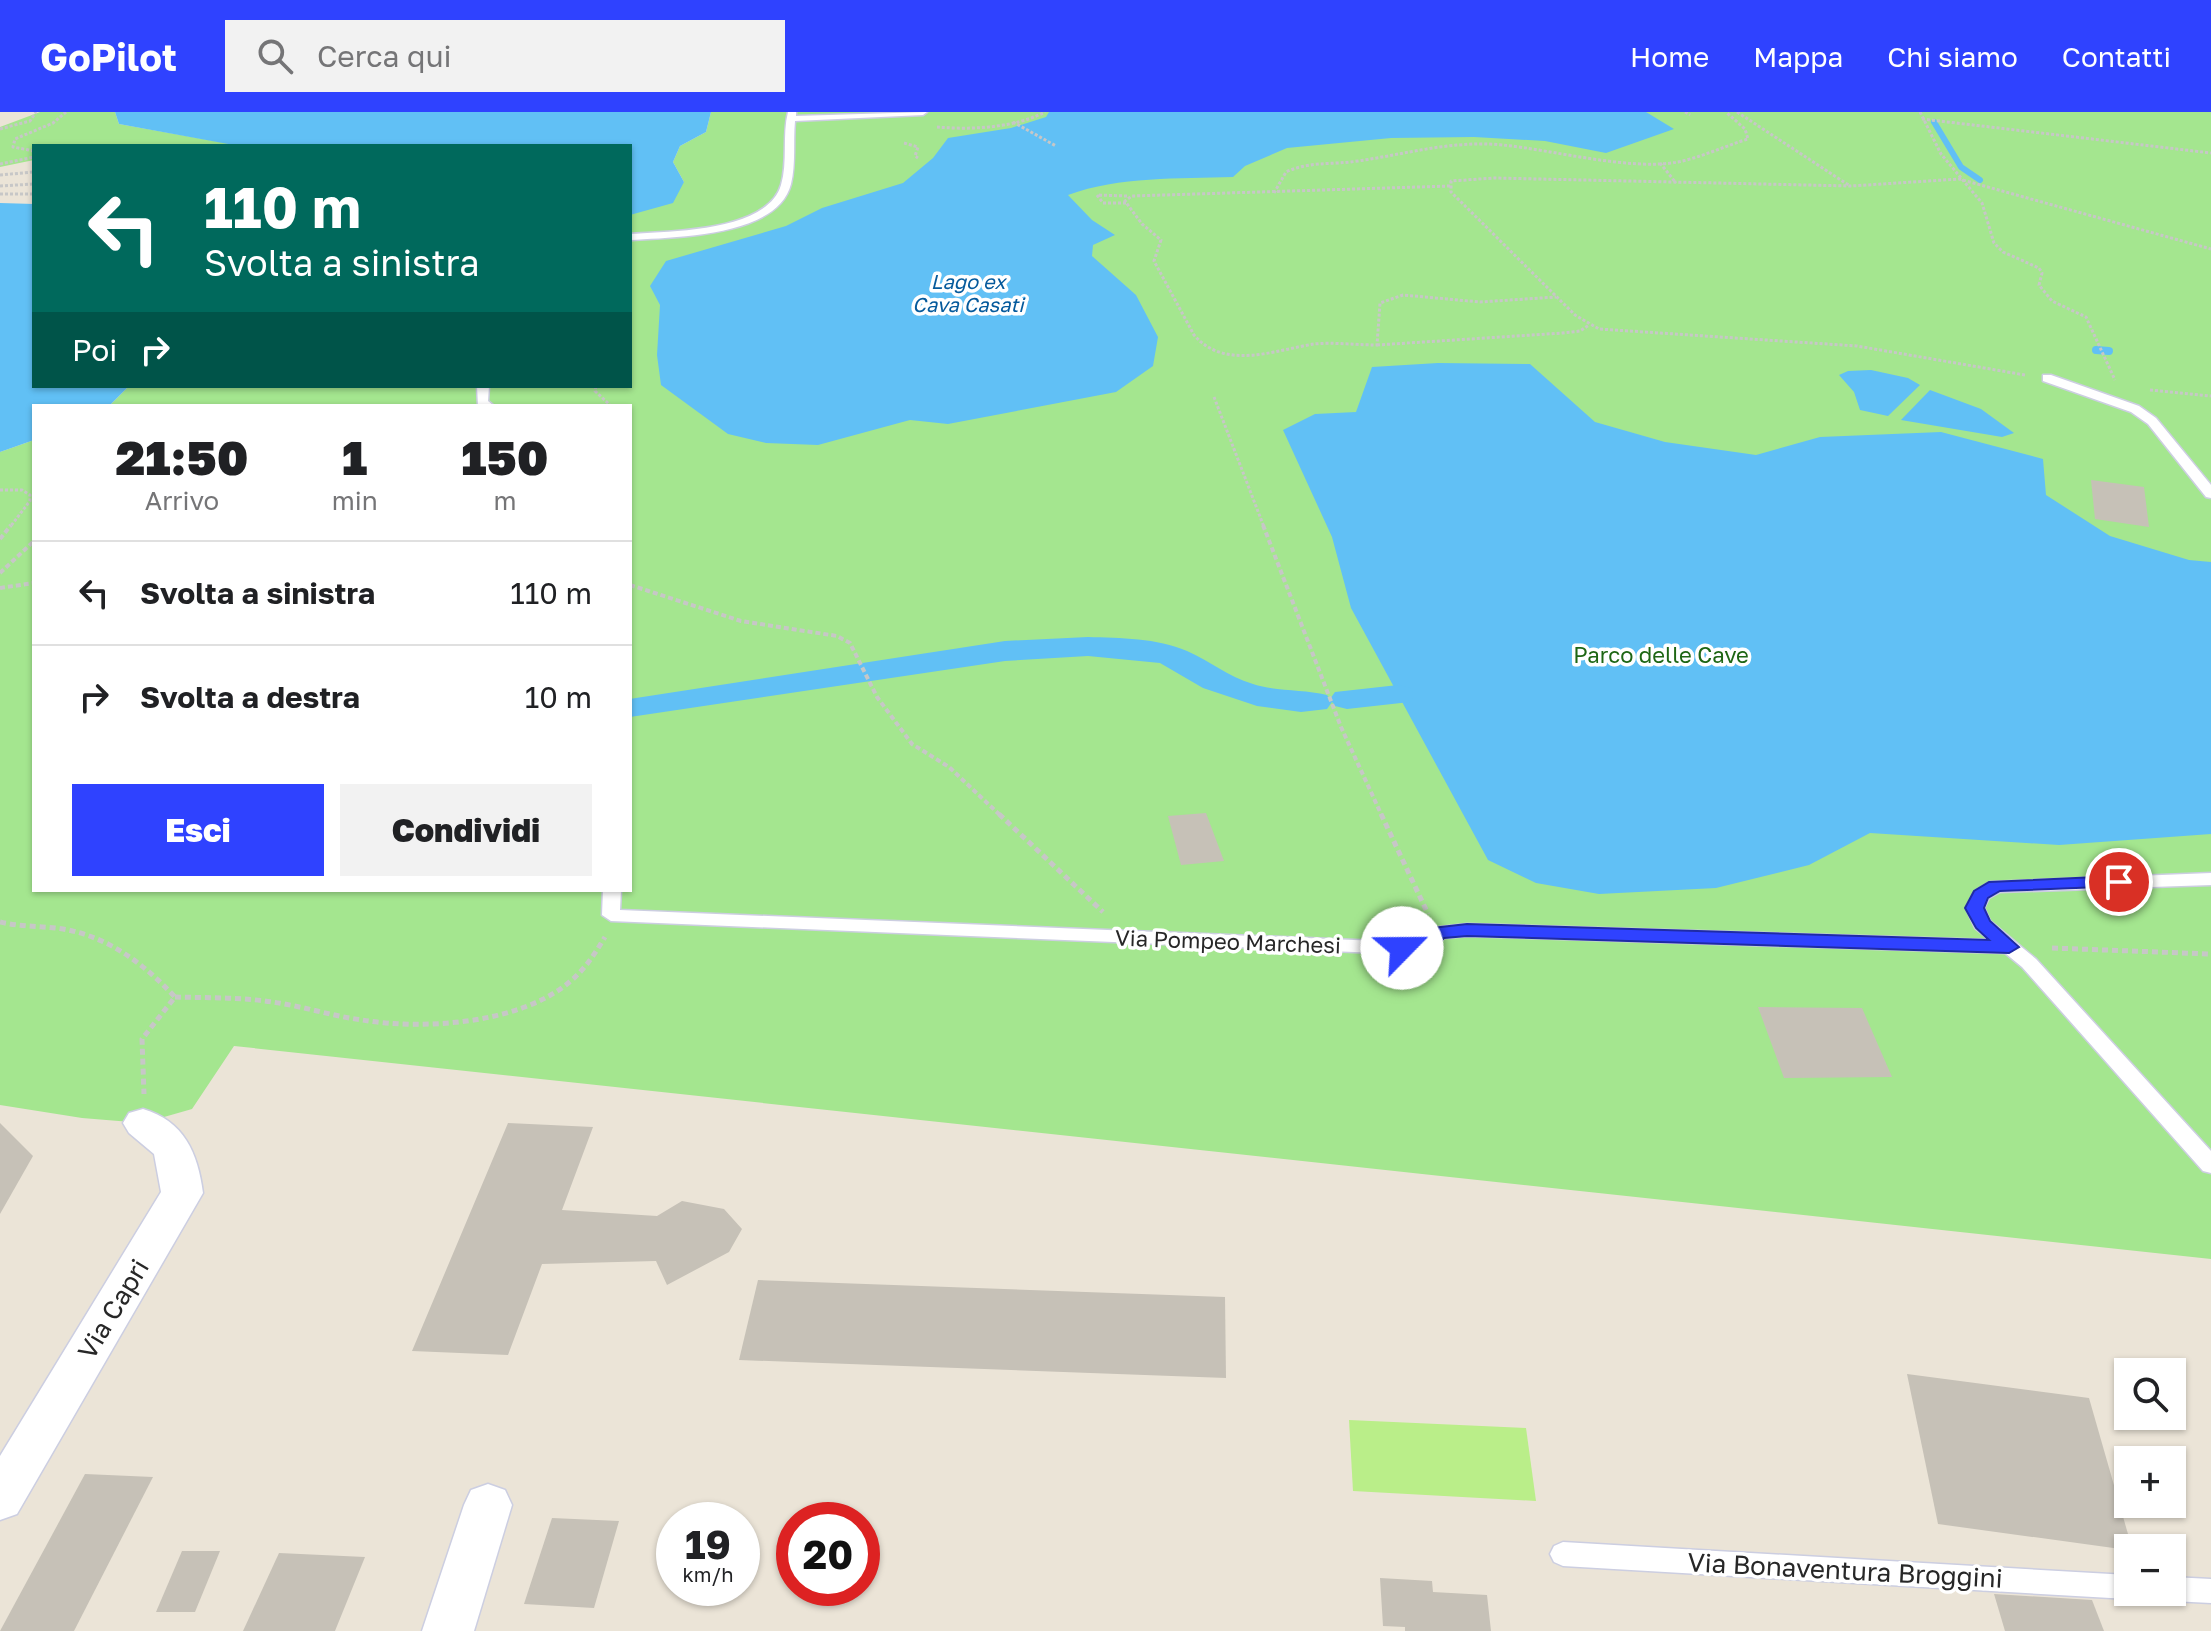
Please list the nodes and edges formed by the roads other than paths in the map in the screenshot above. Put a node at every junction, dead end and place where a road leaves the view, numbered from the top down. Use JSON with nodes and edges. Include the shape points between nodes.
{"nodes":[{"id":1,"x":923,"y":112,"type":"edge"},
{"id":2,"x":791,"y":115,"type":"edge"},
{"id":3,"x":632,"y":237,"type":"edge"},
{"id":4,"x":2047,"y":378,"type":"road end"},
{"id":5,"x":2211,"y":494,"type":"edge"},
{"id":6,"x":2211,"y":879,"type":"edge"},
{"id":7,"x":612,"y":892,"type":"edge"},
{"id":8,"x":2009,"y":947,"type":"junction"},
{"id":9,"x":143,"y":1123,"type":"road end"},
{"id":10,"x":2211,"y":1165,"type":"edge"},
{"id":11,"x":0,"y":1499,"type":"edge"},
{"id":12,"x":488,"y":1505,"type":"dead end"},
{"id":13,"x":1563,"y":1554,"type":"dead end"},
{"id":14,"x":2114,"y":1586,"type":"edge"},
{"id":15,"x":2186,"y":1590,"type":"edge"},
{"id":16,"x":2211,"y":1591,"type":"edge"},
{"id":17,"x":448,"y":1631,"type":"edge"}],
"edges":[{"from":1,"to":2,"type":"lane"},
{"from":2,"to":3,"type":"lane","via":[[786,188],[771,210],[724,226]]},
{"from":4,"to":5,"type":"lane","via":[[2135,409],[2152,421]]},
{"from":6,"to":8,"type":"lane","via":[[1996,886],[1981,895],[1975,908],[1982,924]]},
{"from":7,"to":8,"type":"lane","name":"Via Pompeo Marchesi","via":[[611,915],[1402,948],[1428,943],[1437,933],[1467,930]]},
{"from":8,"to":10,"type":"lane"},
{"from":9,"to":11,"type":"street","name":"Via Capri","via":[[168,1140],[179,1157],[182,1193]]},
{"from":12,"to":17,"type":"street"},
{"from":13,"to":14,"type":"lane","name":"Via Bonaventura Broggini"},
{"from":15,"to":16,"type":"lane"}]}
